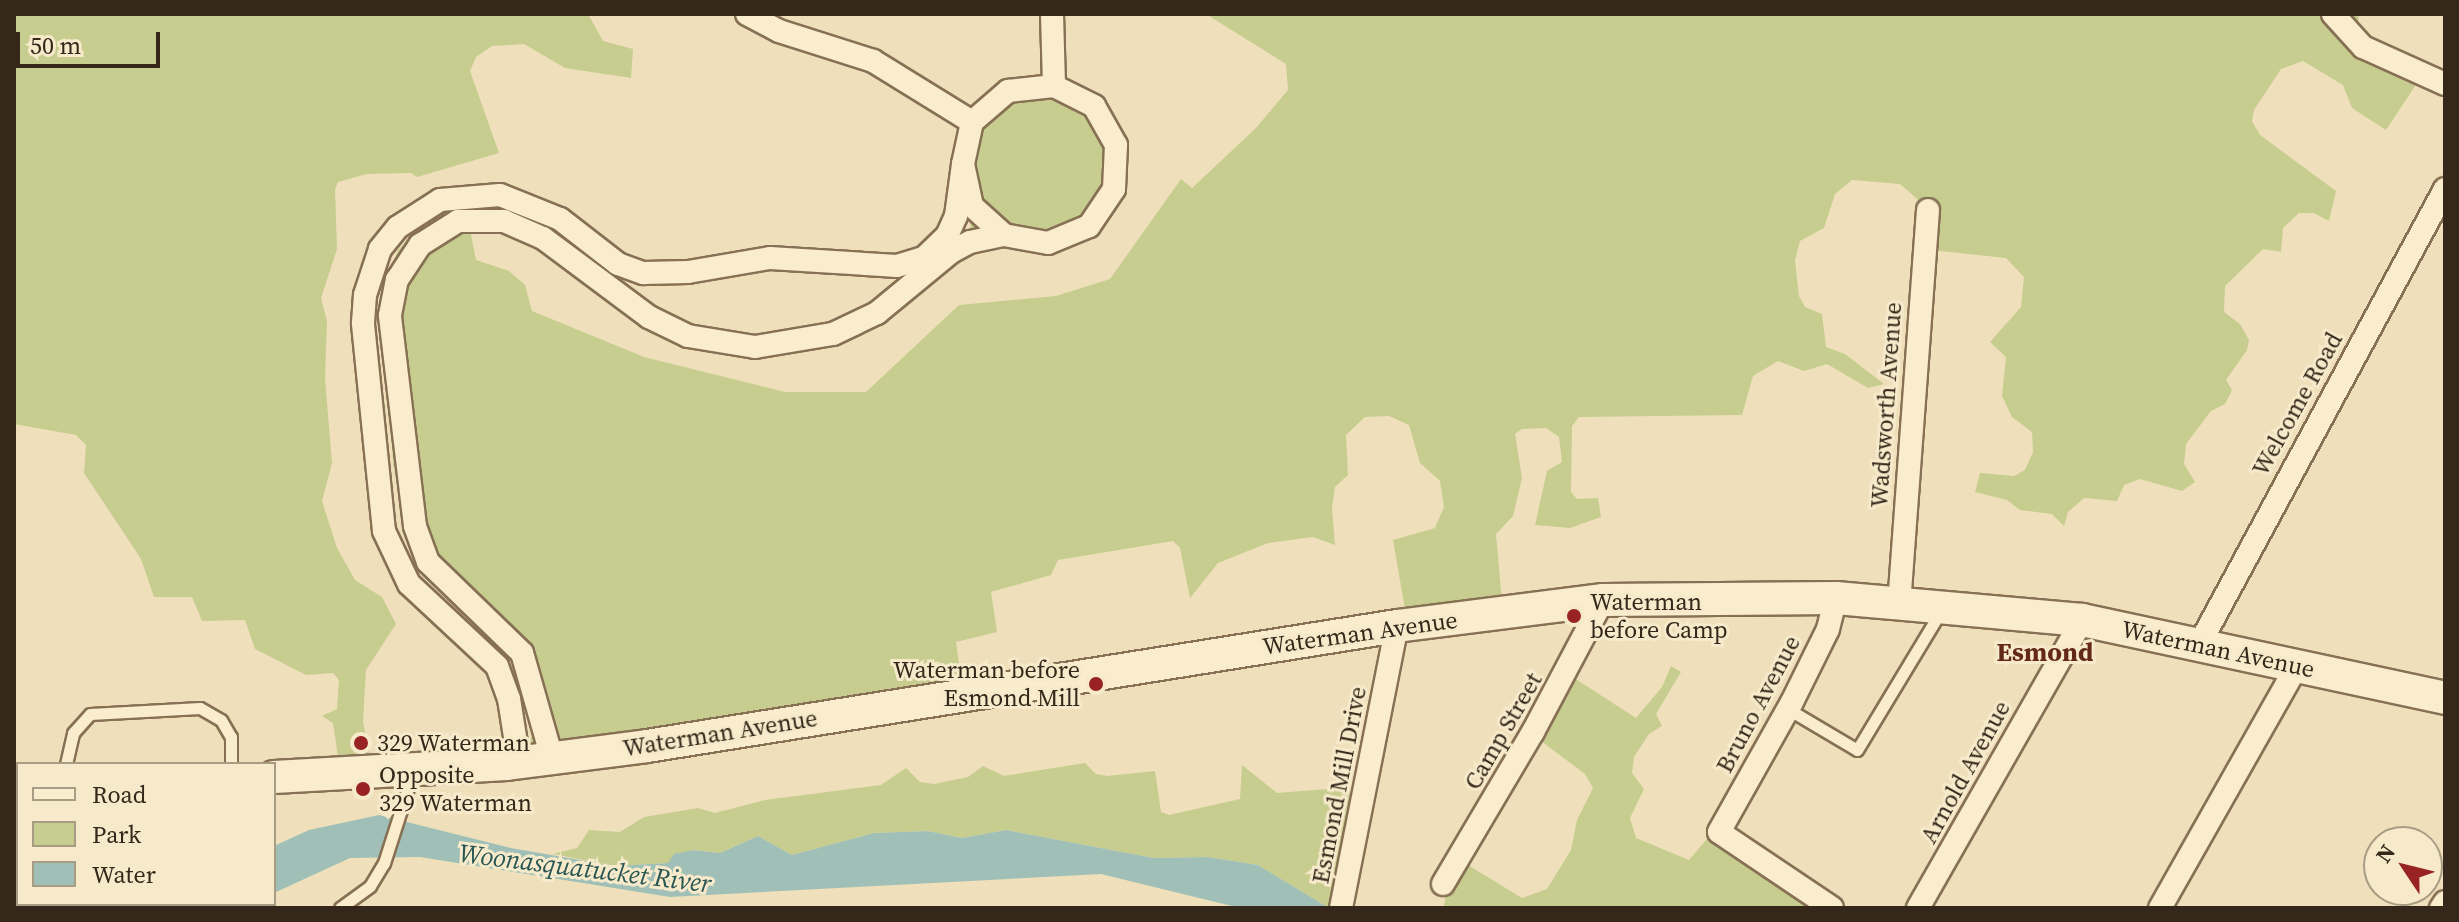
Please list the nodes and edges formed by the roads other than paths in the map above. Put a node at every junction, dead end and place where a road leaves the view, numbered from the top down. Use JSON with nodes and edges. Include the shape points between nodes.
{"nodes":[{"id":1,"x":747,"y":14,"type":"edge"},
{"id":2,"x":1052,"y":14,"type":"edge"},
{"id":3,"x":2333,"y":14,"type":"edge"},
{"id":4,"x":2445,"y":84,"type":"edge"},
{"id":5,"x":1054,"y":86,"type":"junction"},
{"id":6,"x":972,"y":122,"type":"junction"},
{"id":7,"x":963,"y":164,"type":"junction"},
{"id":8,"x":2445,"y":189,"type":"edge"},
{"id":9,"x":1928,"y":210,"type":"dead end"},
{"id":10,"x":2440,"y":211,"type":"edge"},
{"id":11,"x":1004,"y":235,"type":"junction"},
{"id":12,"x":601,"y":252,"type":"junction"},
{"id":13,"x":588,"y":274,"type":"junction"},
{"id":14,"x":408,"y":483,"type":"junction"},
{"id":15,"x":378,"y":487,"type":"junction"},
{"id":16,"x":1836,"y":598,"type":"junction"},
{"id":17,"x":1603,"y":600,"type":"junction"},
{"id":18,"x":1899,"y":605,"type":"junction"},
{"id":19,"x":1943,"y":609,"type":"junction"},
{"id":20,"x":2082,"y":620,"type":"junction"},
{"id":21,"x":1397,"y":626,"type":"junction"},
{"id":22,"x":2199,"y":645,"type":"junction"},
{"id":23,"x":2297,"y":666,"type":"junction"},
{"id":24,"x":2445,"y":698,"type":"edge"},
{"id":25,"x":1788,"y":709,"type":"junction"},
{"id":26,"x":552,"y":758,"type":"junction"},
{"id":27,"x":66,"y":762,"type":"edge"},
{"id":28,"x":231,"y":762,"type":"edge"},
{"id":29,"x":519,"y":762,"type":"junction"},
{"id":30,"x":414,"y":768,"type":"junction"},
{"id":31,"x":276,"y":777,"type":"edge"},
{"id":32,"x":1443,"y":884,"type":"dead end"},
{"id":33,"x":2445,"y":902,"type":"edge"},
{"id":34,"x":340,"y":908,"type":"edge"},
{"id":35,"x":1341,"y":908,"type":"edge"},
{"id":36,"x":1832,"y":908,"type":"edge"},
{"id":37,"x":1918,"y":908,"type":"edge"},
{"id":38,"x":2160,"y":908,"type":"edge"},
{"id":39,"x":2441,"y":908,"type":"edge"}],
"edges":[{"from":1,"to":6,"type":"street","via":[[779,31],[873,61]]},
{"from":2,"to":5,"type":"street"},
{"from":3,"to":4,"type":"street","via":[[2363,47]]},
{"from":5,"to":6,"type":"street","via":[[1008,91]]},
{"from":5,"to":11,"type":"street","via":[[1094,106],[1116,145],[1114,189],[1089,226],[1048,243]]},
{"from":6,"to":7,"type":"street"},
{"from":7,"to":11,"type":"street","via":[[972,206]]},
{"from":7,"to":12,"type":"street","via":[[956,216],[947,236],[924,258],[897,266],[770,258],[643,273]]},
{"from":8,"to":10,"type":"street","name":"Welcome Road"},
{"from":9,"to":18,"type":"street","name":"Wadsworth Avenue"},
{"from":10,"to":22,"type":"street","name":"Welcome Road"},
{"from":11,"to":13,"type":"street","via":[[951,252],[877,313],[833,334],[793,344],[755,347],[688,336],[634,309]]},
{"from":12,"to":13,"type":"street"},
{"from":12,"to":15,"type":"street","via":[[560,219],[500,195],[440,200],[398,227],[380,249],[365,295],[364,360]]},
{"from":13,"to":14,"type":"street","via":[[543,238],[504,221],[458,221],[420,245],[397,280],[390,315]]},
{"from":14,"to":15,"type":"street"},
{"from":14,"to":26,"type":"street","via":[[428,562],[522,653]]},
{"from":15,"to":29,"type":"street","via":[[384,531],[409,584],[497,666],[509,699]]},
{"from":16,"to":17,"type":"main road","name":"Waterman Avenue"},
{"from":16,"to":18,"type":"main road","name":"Waterman Avenue"},
{"from":16,"to":25,"type":"street","name":"Bruno Avenue","via":[[1828,629]]},
{"from":17,"to":21,"type":"main road","name":"Waterman Avenue"},
{"from":17,"to":32,"type":"street","name":"Camp Street"},
{"from":18,"to":19,"type":"main road","name":"Waterman Avenue"},
{"from":19,"to":20,"type":"main road","name":"Waterman Avenue"},
{"from":19,"to":25,"type":"lane","via":[[1857,750]]},
{"from":20,"to":22,"type":"main road","name":"Waterman Avenue"},
{"from":20,"to":37,"type":"street","name":"Arnold Avenue"},
{"from":21,"to":26,"type":"main road","name":"Waterman Avenue"},
{"from":21,"to":35,"type":"street","name":"Esmond Mill Drive"},
{"from":22,"to":23,"type":"main road","name":"Waterman Avenue"},
{"from":23,"to":24,"type":"main road","name":"Waterman Avenue"},
{"from":23,"to":38,"type":"street"},
{"from":25,"to":36,"type":"street","name":"Bruno Avenue","via":[[1719,832]]},
{"from":26,"to":29,"type":"main road","name":"Waterman Avenue"},
{"from":27,"to":28,"type":"lane","via":[[73,733],[90,714],[200,708],[221,720],[231,737]]},
{"from":29,"to":30,"type":"main road","name":"Waterman Avenue"},
{"from":30,"to":31,"type":"main road","name":"Waterman Avenue"},
{"from":30,"to":34,"type":"lane","via":[[384,863],[365,892]]},
{"from":33,"to":39,"type":"street"}]}
